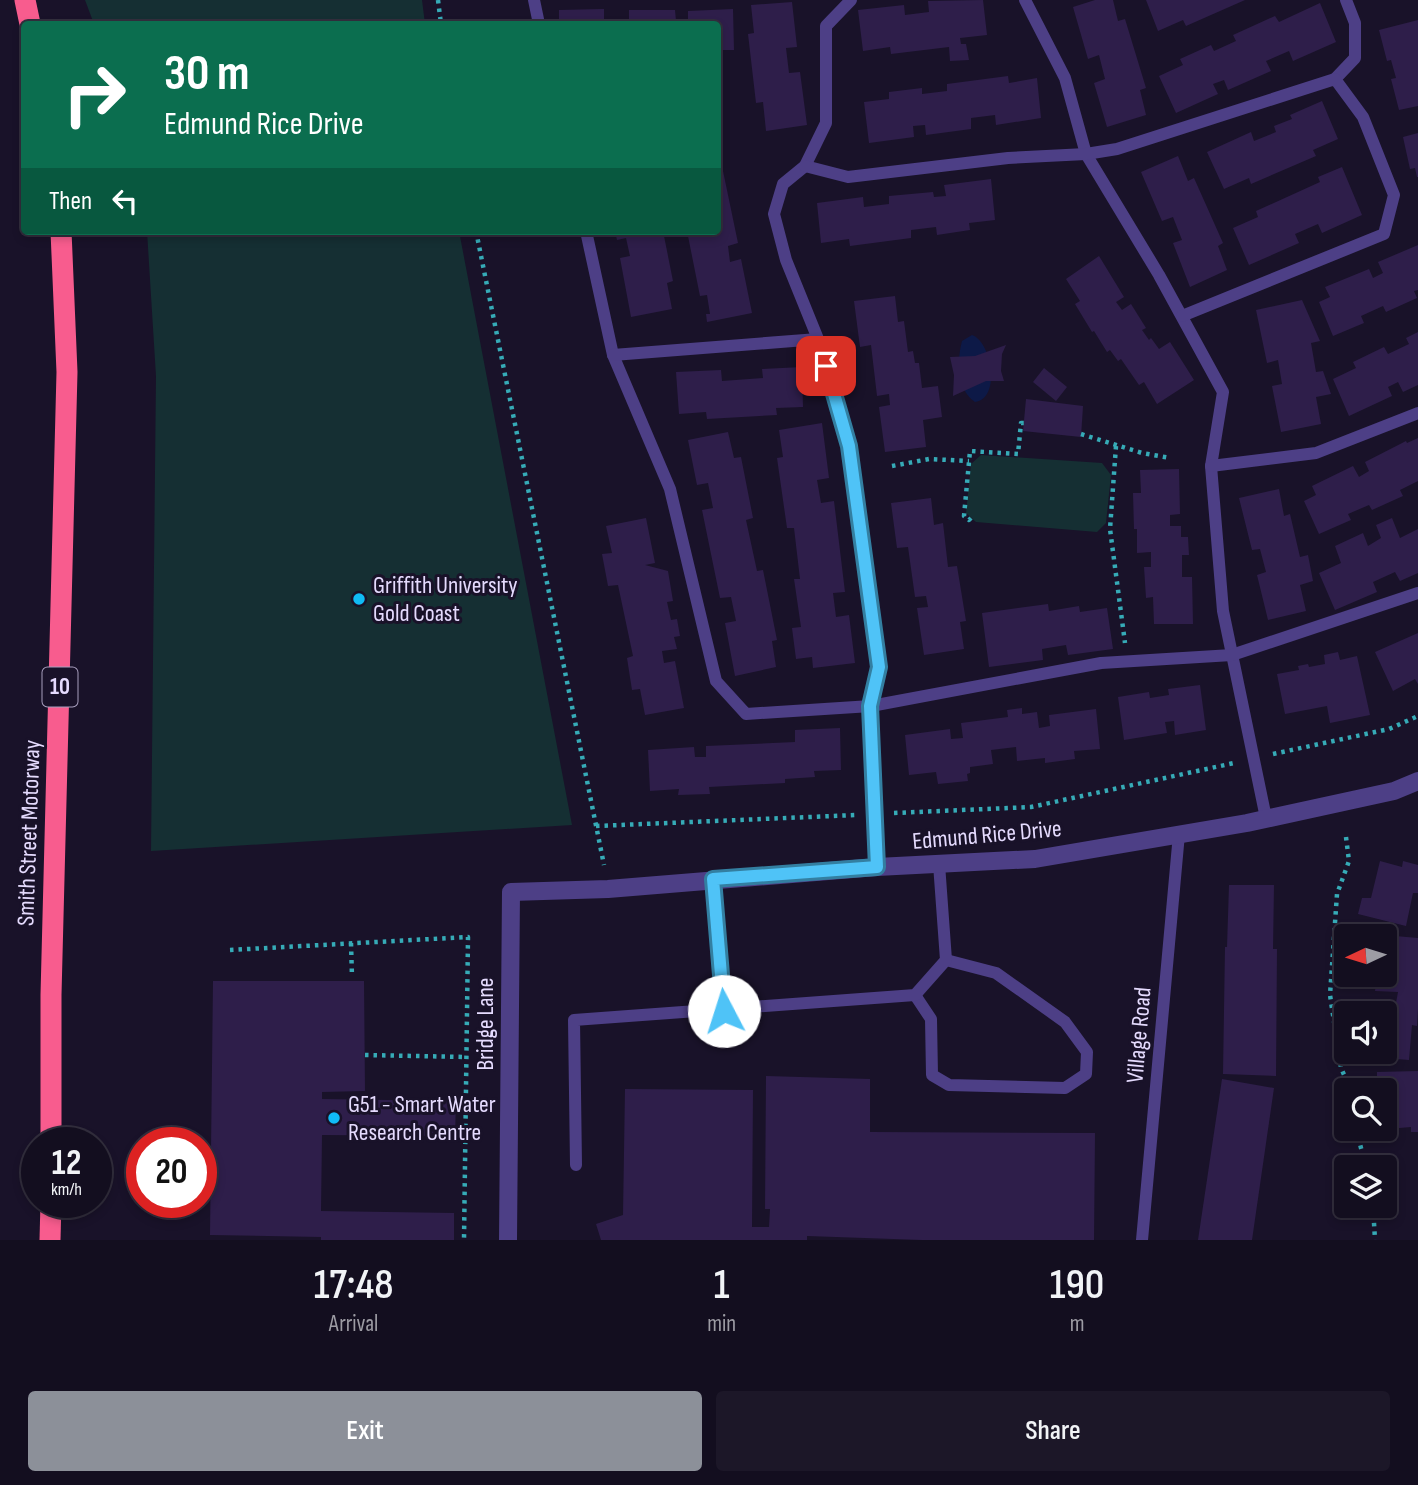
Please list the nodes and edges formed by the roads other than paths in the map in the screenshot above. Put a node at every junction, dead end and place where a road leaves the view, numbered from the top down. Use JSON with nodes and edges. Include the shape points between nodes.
{"nodes":[{"id":1,"x":25,"y":0,"type":"edge"},
{"id":2,"x":534,"y":0,"type":"edge"},
{"id":3,"x":1025,"y":0,"type":"edge"},
{"id":4,"x":1346,"y":0,"type":"edge"},
{"id":5,"x":845,"y":1,"type":"edge"},
{"id":6,"x":29,"y":21,"type":"edge"},
{"id":7,"x":538,"y":21,"type":"edge"},
{"id":8,"x":1335,"y":79,"type":"junction"},
{"id":9,"x":1086,"y":154,"type":"junction"},
{"id":10,"x":805,"y":166,"type":"junction"},
{"id":11,"x":61,"y":235,"type":"edge"},
{"id":12,"x":587,"y":235,"type":"edge"},
{"id":13,"x":1182,"y":316,"type":"junction"},
{"id":14,"x":818,"y":339,"type":"junction"},
{"id":15,"x":613,"y":355,"type":"junction"},
{"id":16,"x":1418,"y":413,"type":"edge"},
{"id":17,"x":1211,"y":466,"type":"junction"},
{"id":18,"x":1418,"y":593,"type":"edge"},
{"id":19,"x":1233,"y":655,"type":"junction"},
{"id":20,"x":870,"y":706,"type":"junction"},
{"id":21,"x":1418,"y":781,"type":"edge"},
{"id":22,"x":1266,"y":818,"type":"junction"},
{"id":23,"x":1179,"y":834,"type":"junction"},
{"id":24,"x":939,"y":864,"type":"junction"},
{"id":25,"x":877,"y":867,"type":"junction"},
{"id":26,"x":713,"y":879,"type":"junction"},
{"id":27,"x":511,"y":892,"type":"joint"},
{"id":28,"x":946,"y":960,"type":"junction"},
{"id":29,"x":915,"y":995,"type":"junction"},
{"id":30,"x":724,"y":1011,"type":"junction"},
{"id":31,"x":51,"y":1127,"type":"edge"},
{"id":32,"x":576,"y":1165,"type":"dead end"},
{"id":33,"x":51,"y":1218,"type":"edge"},
{"id":34,"x":50,"y":1240,"type":"edge"},
{"id":35,"x":508,"y":1240,"type":"edge"},
{"id":36,"x":1142,"y":1240,"type":"edge"}],
"edges":[{"from":1,"to":6,"type":"highway"},
{"from":2,"to":7,"type":"lane"},
{"from":3,"to":9,"type":"lane","via":[[1065,78]]},
{"from":4,"to":8,"type":"lane","via":[[1355,23],[1355,58]]},
{"from":5,"to":10,"type":"lane","via":[[826,26],[825,123]]},
{"from":8,"to":9,"type":"lane","via":[[1117,149]]},
{"from":8,"to":13,"type":"lane","via":[[1363,117],[1394,195],[1384,234]]},
{"from":9,"to":10,"type":"lane","via":[[1008,158],[848,177]]},
{"from":9,"to":13,"type":"lane"},
{"from":10,"to":14,"type":"lane","via":[[783,184],[774,214],[786,260]]},
{"from":11,"to":31,"type":"highway","name":"Smith Street Motorway","number":"10","via":[[67,372]]},
{"from":12,"to":15,"type":"lane"},
{"from":13,"to":17,"type":"lane","via":[[1223,392]]},
{"from":14,"to":15,"type":"lane"},
{"from":14,"to":20,"type":"lane","via":[[849,446],[879,667]]},
{"from":15,"to":20,"type":"lane","via":[[670,489],[716,681],[746,714]]},
{"from":16,"to":17,"type":"lane","via":[[1316,453]]},
{"from":17,"to":19,"type":"lane","via":[[1223,611]]},
{"from":18,"to":19,"type":"lane"},
{"from":19,"to":20,"type":"lane","via":[[1101,663]]},
{"from":19,"to":22,"type":"lane"},
{"from":20,"to":25,"type":"lane"},
{"from":21,"to":22,"type":"street","name":"Edmund Rice Drive","via":[[1394,791]]},
{"from":22,"to":23,"type":"street","name":"Edmund Rice Drive"},
{"from":23,"to":24,"type":"street","name":"Edmund Rice Drive","via":[[1035,859]]},
{"from":23,"to":36,"type":"lane","name":"Village Road"},
{"from":24,"to":25,"type":"street","name":"Edmund Rice Drive"},
{"from":24,"to":28,"type":"lane"},
{"from":25,"to":26,"type":"street","name":"Edmund Rice Drive"},
{"from":26,"to":27,"type":"street","name":"Edmund Rice Drive"},
{"from":26,"to":30,"type":"lane"},
{"from":27,"to":35,"type":"street","name":"Bridge Lane"},
{"from":28,"to":29,"type":"lane"},
{"from":28,"to":29,"type":"lane","via":[[996,973],[1065,1022],[1087,1052],[1086,1074],[1065,1088],[949,1085],[932,1075],[931,1019]]},
{"from":29,"to":30,"type":"lane"},
{"from":30,"to":32,"type":"lane","via":[[574,1020]]},
{"from":33,"to":34,"type":"highway"}]}
